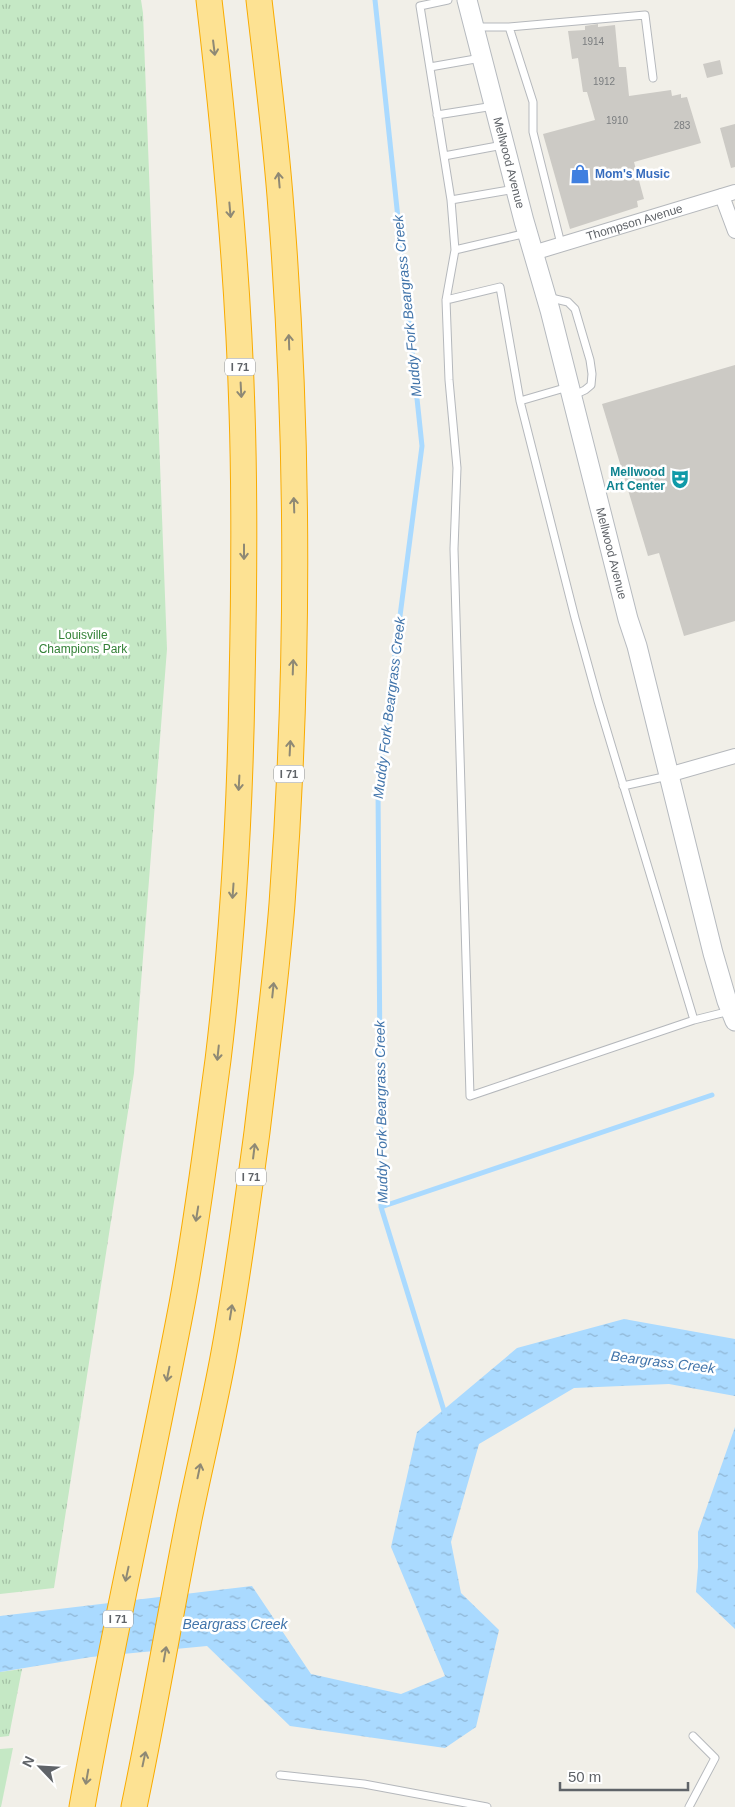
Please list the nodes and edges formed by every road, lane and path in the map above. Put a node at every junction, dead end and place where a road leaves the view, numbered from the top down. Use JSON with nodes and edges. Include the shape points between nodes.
{"nodes":[{"id":1,"x":209,"y":0,"type":"edge"},
{"id":2,"x":259,"y":0,"type":"edge"},
{"id":3,"x":448,"y":0,"type":"edge"},
{"id":4,"x":467,"y":0,"type":"edge"},
{"id":5,"x":474,"y":26,"type":"junction"},
{"id":6,"x":508,"y":27,"type":"junction"},
{"id":7,"x":482,"y":58,"type":"junction"},
{"id":8,"x":430,"y":67,"type":"junction"},
{"id":9,"x":653,"y":78,"type":"dead end"},
{"id":10,"x":494,"y":106,"type":"junction"},
{"id":11,"x":437,"y":115,"type":"junction"},
{"id":12,"x":504,"y":145,"type":"junction"},
{"id":13,"x":444,"y":156,"type":"junction"},
{"id":14,"x":516,"y":189,"type":"junction"},
{"id":15,"x":729,"y":194,"type":"edge"},
{"id":16,"x":451,"y":200,"type":"junction"},
{"id":17,"x":735,"y":231,"type":"edge"},
{"id":18,"x":528,"y":233,"type":"junction"},
{"id":19,"x":561,"y":244,"type":"junction"},
{"id":20,"x":455,"y":250,"type":"junction"},
{"id":21,"x":534,"y":253,"type":"junction"},
{"id":22,"x":546,"y":296,"type":"junction"},
{"id":23,"x":446,"y":300,"type":"junction"},
{"id":24,"x":570,"y":391,"type":"junction"},
{"id":25,"x":520,"y":401,"type":"junction"},
{"id":26,"x":735,"y":756,"type":"edge"},
{"id":27,"x":668,"y":776,"type":"junction"},
{"id":28,"x":623,"y":786,"type":"junction"},
{"id":29,"x":734,"y":1013,"type":"edge"},
{"id":30,"x":694,"y":1020,"type":"junction"},
{"id":31,"x":693,"y":1736,"type":"dead end"},
{"id":32,"x":280,"y":1775,"type":"dead end"},
{"id":33,"x":82,"y":1807,"type":"edge"},
{"id":34,"x":134,"y":1807,"type":"edge"},
{"id":35,"x":488,"y":1807,"type":"edge"},
{"id":36,"x":690,"y":1807,"type":"edge"}],
"edges":[{"from":1,"to":33,"type":"highway","number":"I 71","one_way":true,"via":[[224,132],[242,407],[241,734],[229,950],[218,1055],[182,1302]]},
{"from":34,"to":2,"type":"highway","number":"I 71","one_way":true,"via":[[223,1361],[242,1248],[282,905],[291,716],[295,524],[281,209]]},
{"from":3,"to":8,"type":"lane","via":[[420,6]]},
{"from":4,"to":5,"type":"street","name":"Mellwood Avenue"},
{"from":5,"to":6,"type":"lane"},
{"from":5,"to":7,"type":"street","name":"Mellwood Avenue"},
{"from":6,"to":9,"type":"lane","via":[[644,15]]},
{"from":6,"to":19,"type":"lane","via":[[533,102],[533,132]]},
{"from":7,"to":8,"type":"lane"},
{"from":7,"to":10,"type":"street","name":"Mellwood Avenue"},
{"from":8,"to":11,"type":"lane"},
{"from":10,"to":11,"type":"lane"},
{"from":10,"to":12,"type":"street","name":"Mellwood Avenue"},
{"from":11,"to":13,"type":"lane"},
{"from":12,"to":13,"type":"lane"},
{"from":12,"to":14,"type":"street","name":"Mellwood Avenue"},
{"from":13,"to":16,"type":"lane"},
{"from":14,"to":16,"type":"lane"},
{"from":14,"to":18,"type":"street","name":"Mellwood Avenue"},
{"from":15,"to":17,"type":"street"},
{"from":15,"to":19,"type":"street","name":"Thompson Avenue"},
{"from":16,"to":20,"type":"lane"},
{"from":18,"to":20,"type":"lane"},
{"from":18,"to":21,"type":"street","name":"Mellwood Avenue"},
{"from":19,"to":21,"type":"street","name":"Thompson Avenue"},
{"from":20,"to":23,"type":"lane"},
{"from":21,"to":22,"type":"street","name":"Mellwood Avenue"},
{"from":22,"to":24,"type":"street","name":"Mellwood Avenue"},
{"from":22,"to":24,"type":"lane","via":[[568,302],[575,308],[590,360],[591,385],[584,390]]},
{"from":23,"to":25,"type":"lane","via":[[500,287]]},
{"from":23,"to":30,"type":"lane","via":[[457,468],[454,549],[470,1096]]},
{"from":24,"to":25,"type":"lane"},
{"from":24,"to":27,"type":"street","name":"Mellwood Avenue"},
{"from":25,"to":28,"type":"lane","via":[[575,618]]},
{"from":26,"to":27,"type":"street"},
{"from":27,"to":28,"type":"lane"},
{"from":27,"to":29,"type":"street","name":"Mellwood Avenue","via":[[713,953]]},
{"from":28,"to":30,"type":"lane"},
{"from":29,"to":30,"type":"lane"},
{"from":31,"to":36,"type":"lane","via":[[715,1758]]},
{"from":32,"to":35,"type":"lane","via":[[364,1784]]}]}
